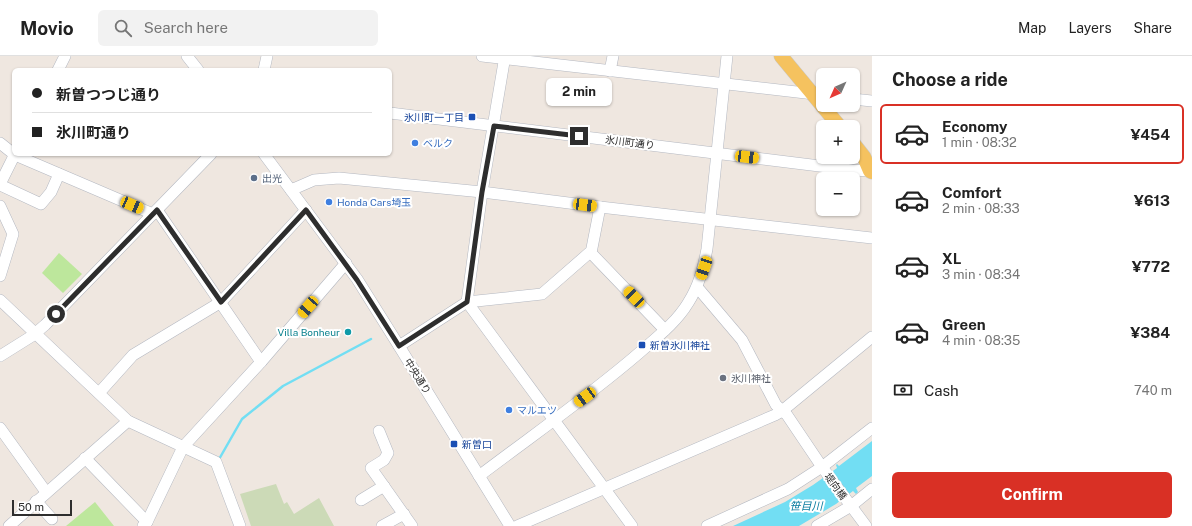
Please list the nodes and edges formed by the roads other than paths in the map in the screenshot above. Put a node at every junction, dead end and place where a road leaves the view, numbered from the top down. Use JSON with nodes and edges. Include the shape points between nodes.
{"nodes":[{"id":1,"x":65,"y":56,"type":"edge"},
{"id":2,"x":187,"y":56,"type":"edge"},
{"id":3,"x":267,"y":56,"type":"edge"},
{"id":4,"x":482,"y":56,"type":"edge"},
{"id":5,"x":613,"y":56,"type":"edge"},
{"id":6,"x":727,"y":56,"type":"edge"},
{"id":7,"x":781,"y":56,"type":"edge"},
{"id":8,"x":504,"y":57,"type":"edge"},
{"id":9,"x":59,"y":68,"type":"edge"},
{"id":10,"x":196,"y":68,"type":"edge"},
{"id":11,"x":264,"y":68,"type":"edge"},
{"id":12,"x":610,"y":71,"type":"junction"},
{"id":13,"x":724,"y":85,"type":"junction"},
{"id":14,"x":816,"y":93,"type":"edge"},
{"id":15,"x":816,"y":95,"type":"edge"},
{"id":16,"x":860,"y":100,"type":"edge"},
{"id":17,"x":872,"y":101,"type":"edge"},
{"id":18,"x":392,"y":113,"type":"edge"},
{"id":19,"x":494,"y":126,"type":"junction"},
{"id":20,"x":0,"y":143,"type":"edge"},
{"id":21,"x":12,"y":152,"type":"edge"},
{"id":22,"x":860,"y":152,"type":"edge"},
{"id":23,"x":718,"y":153,"type":"junction"},
{"id":24,"x":14,"y":156,"type":"edge"},
{"id":25,"x":19,"y":156,"type":"edge"},
{"id":26,"x":209,"y":156,"type":"edge"},
{"id":27,"x":266,"y":156,"type":"edge"},
{"id":28,"x":871,"y":171,"type":"edge"},
{"id":29,"x":59,"y":174,"type":"junction"},
{"id":30,"x":0,"y":184,"type":"edge"},
{"id":31,"x":291,"y":190,"type":"junction"},
{"id":32,"x":482,"y":192,"type":"junction"},
{"id":33,"x":0,"y":206,"type":"edge"},
{"id":34,"x":600,"y":207,"type":"junction"},
{"id":35,"x":306,"y":210,"type":"junction"},
{"id":36,"x":155,"y":212,"type":"junction"},
{"id":37,"x":710,"y":220,"type":"junction"},
{"id":38,"x":872,"y":238,"type":"edge"},
{"id":39,"x":591,"y":253,"type":"junction"},
{"id":40,"x":346,"y":263,"type":"junction"},
{"id":41,"x":0,"y":276,"type":"edge"},
{"id":42,"x":697,"y":287,"type":"junction"},
{"id":43,"x":0,"y":300,"type":"edge"},
{"id":44,"x":221,"y":302,"type":"junction"},
{"id":45,"x":467,"y":302,"type":"junction"},
{"id":46,"x":665,"y":330,"type":"junction"},
{"id":47,"x":36,"y":333,"type":"junction"},
{"id":48,"x":872,"y":337,"type":"edge"},
{"id":49,"x":399,"y":346,"type":"junction"},
{"id":50,"x":0,"y":356,"type":"edge"},
{"id":51,"x":261,"y":362,"type":"junction"},
{"id":52,"x":98,"y":393,"type":"junction"},
{"id":53,"x":782,"y":411,"type":"junction"},
{"id":54,"x":553,"y":420,"type":"junction"},
{"id":55,"x":128,"y":421,"type":"junction"},
{"id":56,"x":0,"y":428,"type":"edge"},
{"id":57,"x":872,"y":428,"type":"edge"},
{"id":58,"x":379,"y":431,"type":"dead end"},
{"id":59,"x":183,"y":447,"type":"junction"},
{"id":60,"x":85,"y":458,"type":"junction"},
{"id":61,"x":823,"y":468,"type":"junction"},
{"id":62,"x":479,"y":476,"type":"junction"},
{"id":63,"x":384,"y":486,"type":"junction"},
{"id":64,"x":604,"y":488,"type":"junction"},
{"id":65,"x":872,"y":489,"type":"edge"},
{"id":66,"x":46,"y":492,"type":"junction"},
{"id":67,"x":361,"y":500,"type":"dead end"},
{"id":68,"x":36,"y":501,"type":"junction"},
{"id":69,"x":849,"y":504,"type":"junction"},
{"id":70,"x":404,"y":514,"type":"junction"},
{"id":71,"x":52,"y":519,"type":"dead end"},
{"id":72,"x":145,"y":524,"type":"edge"},
{"id":73,"x":9,"y":526,"type":"edge"},
{"id":74,"x":240,"y":526,"type":"edge"},
{"id":75,"x":382,"y":526,"type":"edge"},
{"id":76,"x":412,"y":526,"type":"edge"},
{"id":77,"x":510,"y":526,"type":"edge"},
{"id":78,"x":517,"y":526,"type":"edge"},
{"id":79,"x":632,"y":526,"type":"edge"},
{"id":80,"x":707,"y":526,"type":"edge"},
{"id":81,"x":817,"y":526,"type":"edge"},
{"id":82,"x":866,"y":526,"type":"edge"}],
"edges":[{"from":1,"to":9,"type":"street"},
{"from":2,"to":10,"type":"street"},
{"from":3,"to":11,"type":"street"},
{"from":4,"to":8,"type":"street"},
{"from":5,"to":12,"type":"street"},
{"from":6,"to":13,"type":"street"},
{"from":7,"to":14,"type":"main road"},
{"from":8,"to":12,"type":"street"},
{"from":8,"to":19,"type":"street"},
{"from":12,"to":13,"type":"street"},
{"from":13,"to":15,"type":"street"},
{"from":13,"to":23,"type":"street"},
{"from":16,"to":17,"type":"street"},
{"from":18,"to":19,"type":"street","name":"氷川町通り"},
{"from":19,"to":23,"type":"street","name":"氷川町通り"},
{"from":19,"to":32,"type":"street"},
{"from":20,"to":21,"type":"street"},
{"from":22,"to":28,"type":"main road"},
{"from":23,"to":28,"type":"street","name":"氷川町通り"},
{"from":23,"to":37,"type":"street"},
{"from":24,"to":30,"type":"street"},
{"from":25,"to":29,"type":"street"},
{"from":26,"to":36,"type":"street"},
{"from":27,"to":31,"type":"street","name":"中央通り"},
{"from":29,"to":30,"type":"street","via":[[51,192],[41,204]]},
{"from":29,"to":36,"type":"street"},
{"from":31,"to":32,"type":"street","via":[[314,180],[339,178]]},
{"from":31,"to":35,"type":"street","name":"中央通り"},
{"from":32,"to":34,"type":"street"},
{"from":32,"to":45,"type":"street"},
{"from":33,"to":41,"type":"street","via":[[13,234]]},
{"from":34,"to":37,"type":"street"},
{"from":34,"to":39,"type":"street"},
{"from":35,"to":40,"type":"street","name":"中央通り"},
{"from":35,"to":44,"type":"street"},
{"from":36,"to":44,"type":"street"},
{"from":36,"to":47,"type":"street"},
{"from":37,"to":38,"type":"street"},
{"from":37,"to":42,"type":"street","via":[[704,268]]},
{"from":39,"to":45,"type":"street","via":[[542,294]]},
{"from":39,"to":46,"type":"street"},
{"from":40,"to":49,"type":"street","name":"中央通り"},
{"from":40,"to":51,"type":"street"},
{"from":42,"to":46,"type":"street","via":[[688,304]]},
{"from":42,"to":53,"type":"street","name":"堤向橋","via":[[742,340],[776,405]]},
{"from":43,"to":47,"type":"street"},
{"from":44,"to":51,"type":"street"},
{"from":44,"to":52,"type":"street","via":[[133,355]]},
{"from":45,"to":49,"type":"street"},
{"from":45,"to":54,"type":"street"},
{"from":46,"to":54,"type":"street","via":[[605,382]]},
{"from":47,"to":50,"type":"street"},
{"from":47,"to":52,"type":"street"},
{"from":48,"to":53,"type":"street"},
{"from":49,"to":62,"type":"street","name":"中央通り"},
{"from":51,"to":59,"type":"street"},
{"from":52,"to":55,"type":"street"},
{"from":53,"to":61,"type":"street","name":"堤向橋"},
{"from":53,"to":64,"type":"street"},
{"from":54,"to":62,"type":"street"},
{"from":54,"to":64,"type":"street"},
{"from":55,"to":59,"type":"street"},
{"from":55,"to":60,"type":"street"},
{"from":56,"to":66,"type":"street"},
{"from":57,"to":61,"type":"street"},
{"from":58,"to":63,"type":"street","via":[[388,453],[384,460],[371,468]]},
{"from":59,"to":72,"type":"street"},
{"from":59,"to":74,"type":"street","via":[[216,462]]},
{"from":60,"to":66,"type":"street"},
{"from":60,"to":72,"type":"street"},
{"from":61,"to":69,"type":"street","name":"堤向橋"},
{"from":61,"to":80,"type":"street","via":[[788,489]]},
{"from":62,"to":77,"type":"street","name":"中央通り"},
{"from":63,"to":67,"type":"street"},
{"from":63,"to":70,"type":"street"},
{"from":64,"to":78,"type":"street"},
{"from":64,"to":79,"type":"street"},
{"from":65,"to":69,"type":"street"},
{"from":66,"to":68,"type":"street"},
{"from":68,"to":71,"type":"street"},
{"from":68,"to":73,"type":"street"},
{"from":69,"to":81,"type":"street"},
{"from":69,"to":82,"type":"street","name":"堤向橋"},
{"from":70,"to":75,"type":"street"},
{"from":70,"to":76,"type":"street"}]}
